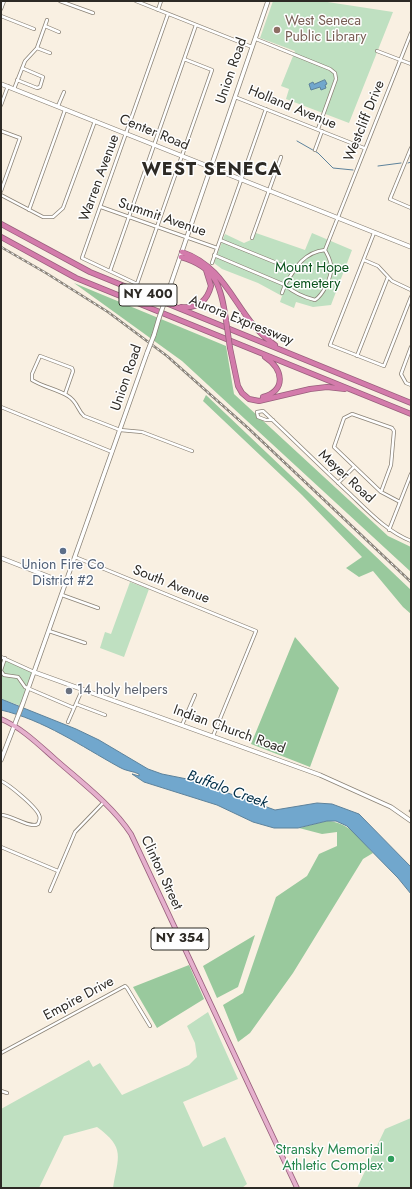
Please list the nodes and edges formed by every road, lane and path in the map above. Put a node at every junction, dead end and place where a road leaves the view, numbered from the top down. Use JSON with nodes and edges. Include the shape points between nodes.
{"nodes":[{"id":1,"x":4,"y":1,"type":"edge"},
{"id":2,"x":60,"y":1,"type":"edge"},
{"id":3,"x":136,"y":1,"type":"edge"},
{"id":4,"x":161,"y":1,"type":"edge"},
{"id":5,"x":268,"y":1,"type":"edge"},
{"id":6,"x":1,"y":9,"type":"edge"},
{"id":7,"x":158,"y":10,"type":"junction"},
{"id":8,"x":93,"y":13,"type":"dead end"},
{"id":9,"x":168,"y":14,"type":"junction"},
{"id":10,"x":1,"y":16,"type":"edge"},
{"id":11,"x":47,"y":20,"type":"dead end"},
{"id":12,"x":196,"y":25,"type":"junction"},
{"id":13,"x":45,"y":26,"type":"junction"},
{"id":14,"x":34,"y":28,"type":"dead end"},
{"id":15,"x":59,"y":32,"type":"dead end"},
{"id":16,"x":411,"y":33,"type":"edge"},
{"id":17,"x":256,"y":39,"type":"junction"},
{"id":18,"x":36,"y":48,"type":"junction"},
{"id":19,"x":252,"y":48,"type":"junction"},
{"id":20,"x":378,"y":51,"type":"dead end"},
{"id":21,"x":50,"y":53,"type":"dead end"},
{"id":22,"x":184,"y":59,"type":"junction"},
{"id":23,"x":400,"y":60,"type":"junction"},
{"id":24,"x":411,"y":64,"type":"edge"},
{"id":25,"x":22,"y":68,"type":"junction"},
{"id":26,"x":17,"y":80,"type":"junction"},
{"id":27,"x":1,"y":84,"type":"edge"},
{"id":28,"x":8,"y":86,"type":"junction"},
{"id":29,"x":14,"y":89,"type":"junction"},
{"id":30,"x":64,"y":92,"type":"dead end"},
{"id":31,"x":235,"y":97,"type":"junction"},
{"id":32,"x":1,"y":105,"type":"edge"},
{"id":33,"x":58,"y":106,"type":"junction"},
{"id":34,"x":66,"y":109,"type":"junction"},
{"id":35,"x":266,"y":109,"type":"junction"},
{"id":36,"x":95,"y":121,"type":"junction"},
{"id":37,"x":318,"y":129,"type":"junction"},
{"id":38,"x":1,"y":131,"type":"edge"},
{"id":39,"x":322,"y":131,"type":"junction"},
{"id":40,"x":127,"y":133,"type":"junction"},
{"id":41,"x":154,"y":144,"type":"junction"},
{"id":42,"x":364,"y":148,"type":"junction"},
{"id":43,"x":411,"y":148,"type":"edge"},
{"id":44,"x":315,"y":150,"type":"dead end"},
{"id":45,"x":182,"y":156,"type":"junction"},
{"id":46,"x":281,"y":157,"type":"dead end"},
{"id":47,"x":211,"y":167,"type":"junction"},
{"id":48,"x":241,"y":179,"type":"junction"},
{"id":49,"x":269,"y":190,"type":"junction"},
{"id":50,"x":1,"y":191,"type":"edge"},
{"id":51,"x":1,"y":195,"type":"edge"},
{"id":52,"x":100,"y":207,"type":"junction"},
{"id":53,"x":411,"y":208,"type":"edge"},
{"id":54,"x":29,"y":210,"type":"junction"},
{"id":55,"x":129,"y":217,"type":"junction"},
{"id":56,"x":337,"y":217,"type":"junction"},
{"id":57,"x":1,"y":224,"type":"edge"},
{"id":58,"x":157,"y":226,"type":"junction"},
{"id":59,"x":374,"y":233,"type":"junction"},
{"id":60,"x":1,"y":237,"type":"edge"},
{"id":61,"x":187,"y":237,"type":"junction"},
{"id":62,"x":252,"y":238,"type":"dead end"},
{"id":63,"x":220,"y":240,"type":"junction"},
{"id":64,"x":411,"y":247,"type":"edge"},
{"id":65,"x":217,"y":248,"type":"junction"},
{"id":66,"x":325,"y":250,"type":"junction"},
{"id":67,"x":181,"y":254,"type":"junction"},
{"id":68,"x":214,"y":255,"type":"junction"},
{"id":69,"x":364,"y":260,"type":"junction"},
{"id":70,"x":212,"y":263,"type":"dead end"},
{"id":71,"x":205,"y":268,"type":"junction"},
{"id":72,"x":294,"y":270,"type":"junction"},
{"id":73,"x":110,"y":271,"type":"junction"},
{"id":74,"x":216,"y":274,"type":"junction"},
{"id":75,"x":388,"y":277,"type":"junction"},
{"id":76,"x":285,"y":284,"type":"junction"},
{"id":77,"x":411,"y":290,"type":"edge"},
{"id":78,"x":282,"y":293,"type":"dead end"},
{"id":79,"x":411,"y":297,"type":"edge"},
{"id":80,"x":174,"y":306,"type":"junction"},
{"id":81,"x":227,"y":320,"type":"junction"},
{"id":82,"x":411,"y":347,"type":"edge"},
{"id":83,"x":231,"y":348,"type":"junction"},
{"id":84,"x":284,"y":351,"type":"junction"},
{"id":85,"x":259,"y":353,"type":"junction"},
{"id":86,"x":357,"y":356,"type":"junction"},
{"id":87,"x":411,"y":385,"type":"edge"},
{"id":88,"x":361,"y":393,"type":"junction"},
{"id":89,"x":65,"y":394,"type":"junction"},
{"id":90,"x":411,"y":403,"type":"edge"},
{"id":91,"x":1,"y":408,"type":"edge"},
{"id":92,"x":411,"y":414,"type":"edge"},
{"id":93,"x":273,"y":420,"type":"junction"},
{"id":94,"x":120,"y":430,"type":"junction"},
{"id":95,"x":192,"y":451,"type":"dead end"},
{"id":96,"x":113,"y":452,"type":"junction"},
{"id":97,"x":354,"y":466,"type":"junction"},
{"id":98,"x":411,"y":474,"type":"edge"},
{"id":99,"x":338,"y":483,"type":"junction"},
{"id":100,"x":381,"y":492,"type":"junction"},
{"id":101,"x":400,"y":502,"type":"junction"},
{"id":102,"x":389,"y":530,"type":"junction"},
{"id":103,"x":411,"y":541,"type":"edge"},
{"id":104,"x":1,"y":558,"type":"edge"},
{"id":105,"x":75,"y":558,"type":"junction"},
{"id":106,"x":65,"y":583,"type":"junction"},
{"id":107,"x":62,"y":594,"type":"junction"},
{"id":108,"x":98,"y":608,"type":"dead end"},
{"id":109,"x":49,"y":631,"type":"junction"},
{"id":110,"x":85,"y":643,"type":"dead end"},
{"id":111,"x":1,"y":657,"type":"edge"},
{"id":112,"x":5,"y":658,"type":"junction"},
{"id":113,"x":1,"y":670,"type":"edge"},
{"id":114,"x":34,"y":672,"type":"junction"},
{"id":115,"x":28,"y":688,"type":"junction"},
{"id":116,"x":82,"y":689,"type":"junction"},
{"id":117,"x":195,"y":695,"type":"dead end"},
{"id":118,"x":76,"y":704,"type":"junction"},
{"id":119,"x":74,"y":708,"type":"junction"},
{"id":120,"x":105,"y":715,"type":"dead end"},
{"id":121,"x":1,"y":719,"type":"edge"},
{"id":122,"x":68,"y":722,"type":"dead end"},
{"id":123,"x":15,"y":723,"type":"junction"},
{"id":124,"x":182,"y":725,"type":"junction"},
{"id":125,"x":214,"y":736,"type":"junction"},
{"id":126,"x":1,"y":760,"type":"edge"},
{"id":127,"x":1,"y":781,"type":"edge"},
{"id":128,"x":103,"y":803,"type":"junction"},
{"id":129,"x":1,"y":815,"type":"edge"},
{"id":130,"x":411,"y":821,"type":"edge"},
{"id":131,"x":1,"y":847,"type":"edge"},
{"id":132,"x":58,"y":871,"type":"junction"},
{"id":133,"x":50,"y":891,"type":"dead end"},
{"id":134,"x":150,"y":1026,"type":"dead end"},
{"id":135,"x":1,"y":1053,"type":"edge"},
{"id":136,"x":1,"y":1091,"type":"edge"},
{"id":137,"x":7,"y":1093,"type":"dead end"},
{"id":138,"x":297,"y":1188,"type":"edge"}],
"edges":[{"from":1,"to":6,"type":"street"},
{"from":2,"to":8,"type":"street"},
{"from":3,"to":7,"type":"street"},
{"from":4,"to":7,"type":"street"},
{"from":5,"to":17,"type":"main road","name":"Union Road"},
{"from":7,"to":9,"type":"street"},
{"from":9,"to":12,"type":"street"},
{"from":9,"to":40,"type":"street","name":"Warren Avenue"},
{"from":10,"to":14,"type":"street"},
{"from":11,"to":13,"type":"street"},
{"from":12,"to":19,"type":"street"},
{"from":12,"to":22,"type":"street"},
{"from":13,"to":15,"type":"street"},
{"from":13,"to":18,"type":"street"},
{"from":16,"to":23,"type":"street","name":"Westcliff Drive"},
{"from":17,"to":19,"type":"main road","name":"Union Road"},
{"from":17,"to":37,"type":"street","via":[[335,73],[336,79]]},
{"from":18,"to":21,"type":"street"},
{"from":18,"to":25,"type":"street","via":[[27,57]]},
{"from":19,"to":31,"type":"main road","name":"Union Road"},
{"from":20,"to":23,"type":"street"},
{"from":22,"to":41,"type":"street"},
{"from":22,"to":45,"type":"street","via":[[212,70]]},
{"from":23,"to":24,"type":"street"},
{"from":23,"to":42,"type":"street","name":"Westcliff Drive"},
{"from":25,"to":26,"type":"street"},
{"from":25,"to":26,"type":"street","via":[[43,77],[40,86],[37,88]]},
{"from":26,"to":29,"type":"street"},
{"from":27,"to":28,"type":"main road","name":"Center Road"},
{"from":28,"to":29,"type":"main road","name":"Center Road"},
{"from":28,"to":32,"type":"street"},
{"from":29,"to":33,"type":"main road","name":"Center Road"},
{"from":30,"to":33,"type":"street"},
{"from":31,"to":35,"type":"street","name":"Holland Avenue"},
{"from":31,"to":47,"type":"main road","name":"Union Road"},
{"from":33,"to":34,"type":"main road","name":"Center Road"},
{"from":34,"to":36,"type":"main road","name":"Center Road"},
{"from":34,"to":54,"type":"street"},
{"from":35,"to":37,"type":"street","name":"Holland Avenue"},
{"from":35,"to":48,"type":"street"},
{"from":36,"to":40,"type":"main road","name":"Center Road"},
{"from":36,"to":54,"type":"street","via":[[61,211],[53,217],[45,218]]},
{"from":37,"to":39,"type":"street","name":"Holland Avenue"},
{"from":38,"to":50,"type":"street","via":[[20,138]]},
{"from":39,"to":42,"type":"street","name":"Holland Avenue"},
{"from":39,"to":44,"type":"street"},
{"from":40,"to":41,"type":"main road","name":"Center Road"},
{"from":40,"to":52,"type":"street","name":"Warren Avenue"},
{"from":41,"to":45,"type":"main road","name":"Center Road"},
{"from":41,"to":55,"type":"street"},
{"from":42,"to":56,"type":"street","name":"Westcliff Drive"},
{"from":43,"to":53,"type":"street","via":[[390,199]]},
{"from":45,"to":47,"type":"main road","name":"Center Road"},
{"from":45,"to":58,"type":"street"},
{"from":46,"to":49,"type":"street"},
{"from":47,"to":48,"type":"main road","name":"Center Road"},
{"from":47,"to":61,"type":"main road","name":"Union Road"},
{"from":48,"to":49,"type":"main road","name":"Center Road"},
{"from":48,"to":63,"type":"street"},
{"from":49,"to":56,"type":"main road","name":"Center Road"},
{"from":49,"to":62,"type":"street"},
{"from":51,"to":54,"type":"street"},
{"from":52,"to":55,"type":"street","name":"Summit Avenue"},
{"from":52,"to":73,"type":"street","name":"Warren Avenue","via":[[82,258]]},
{"from":55,"to":58,"type":"street","name":"Summit Avenue"},
{"from":55,"to":73,"type":"street"},
{"from":56,"to":59,"type":"main road","name":"Center Road"},
{"from":56,"to":66,"type":"street","name":"Westcliff Drive"},
{"from":57,"to":80,"type":"highway","name":"Aurora Expressway","number":"NY 400","via":[[90,272]]},
{"from":58,"to":61,"type":"street","name":"Summit Avenue"},
{"from":58,"to":73,"type":"street","via":[[137,284]]},
{"from":59,"to":64,"type":"main road","name":"Center Road"},
{"from":59,"to":69,"type":"street"},
{"from":60,"to":85,"type":"highway","name":"Aurora Expressway","number":"NY 400","via":[[76,278]]},
{"from":61,"to":65,"type":"street","name":"Summit Avenue"},
{"from":61,"to":67,"type":"main road","name":"Union Road"},
{"from":63,"to":65,"type":"street"},
{"from":63,"to":72,"type":"street"},
{"from":65,"to":68,"type":"street"},
{"from":66,"to":72,"type":"street","via":[[309,254]]},
{"from":66,"to":76,"type":"street","via":[[331,268],[318,298],[315,300],[294,293]]},
{"from":67,"to":71,"type":"highway"},
{"from":67,"to":74,"type":"highway","via":[[200,259]]},
{"from":67,"to":94,"type":"main road","name":"Union Road","bridge":true},
{"from":68,"to":70,"type":"street"},
{"from":68,"to":76,"type":"street"},
{"from":69,"to":75,"type":"street","via":[[378,266]]},
{"from":69,"to":86,"type":"street","via":[[330,345]]},
{"from":71,"to":80,"type":"highway","via":[[211,286],[207,298],[197,306]]},
{"from":71,"to":81,"type":"highway","via":[[216,281]]},
{"from":72,"to":76,"type":"street"},
{"from":74,"to":81,"type":"highway","via":[[224,297]]},
{"from":74,"to":84,"type":"highway","via":[[256,330]]},
{"from":75,"to":77,"type":"street"},
{"from":75,"to":86,"type":"street"},
{"from":76,"to":78,"type":"street"},
{"from":79,"to":86,"type":"street","via":[[384,366]]},
{"from":80,"to":84,"type":"highway","name":"Aurora Expressway","number":"NY 400"},
{"from":81,"to":83,"type":"highway","bridge":true},
{"from":82,"to":87,"type":"street","via":[[401,374],[406,383]]},
{"from":83,"to":85,"type":"highway","via":[[240,386],[246,394],[255,398],[269,395],[280,379],[274,364]]},
{"from":83,"to":88,"type":"highway","via":[[238,386],[249,399],[259,401],[327,387]]},
{"from":84,"to":90,"type":"highway","name":"Aurora Expressway","number":"NY 400"},
{"from":85,"to":88,"type":"highway","name":"Aurora Expressway","number":"NY 400"},
{"from":88,"to":92,"type":"highway","name":"Aurora Expressway","number":"NY 400"},
{"from":89,"to":89,"type":"street","via":[[32,380],[40,356],[72,368]]},
{"from":89,"to":94,"type":"street","via":[[76,402],[84,416]]},
{"from":91,"to":96,"type":"street"},
{"from":93,"to":93,"type":"street","name":"Meyer Road","via":[[261,419],[257,412],[263,411]]},
{"from":93,"to":99,"type":"street","name":"Meyer Road"},
{"from":94,"to":95,"type":"street","via":[[142,432]]},
{"from":94,"to":96,"type":"main road","name":"Union Road"},
{"from":96,"to":105,"type":"main road","name":"Union Road"},
{"from":97,"to":99,"type":"street"},
{"from":97,"to":100,"type":"street"},
{"from":97,"to":100,"type":"street","via":[[334,447],[347,414],[392,428],[394,431],[391,465]]},
{"from":98,"to":101,"type":"street"},
{"from":99,"to":102,"type":"street","name":"Meyer Road"},
{"from":100,"to":101,"type":"street"},
{"from":101,"to":102,"type":"street"},
{"from":102,"to":103,"type":"street","name":"Meyer Road"},
{"from":104,"to":106,"type":"main road"},
{"from":105,"to":106,"type":"main road","name":"Union Road"},
{"from":105,"to":125,"type":"street","name":"South Avenue","via":[[256,631]]},
{"from":106,"to":107,"type":"main road","name":"Union Road"},
{"from":107,"to":108,"type":"street"},
{"from":107,"to":109,"type":"main road","name":"Union Road"},
{"from":109,"to":110,"type":"street"},
{"from":109,"to":114,"type":"main road","name":"Union Road"},
{"from":111,"to":112,"type":"street"},
{"from":112,"to":113,"type":"street"},
{"from":112,"to":114,"type":"street"},
{"from":113,"to":115,"type":"street","via":[[4,675],[18,677]]},
{"from":114,"to":115,"type":"main road","name":"Union Road"},
{"from":114,"to":116,"type":"main road","name":"Indian Church Road"},
{"from":115,"to":119,"type":"street"},
{"from":115,"to":123,"type":"main road","name":"Union Road"},
{"from":116,"to":118,"type":"street"},
{"from":116,"to":124,"type":"main road","name":"Indian Church Road"},
{"from":117,"to":124,"type":"street"},
{"from":118,"to":119,"type":"street"},
{"from":118,"to":120,"type":"street"},
{"from":119,"to":122,"type":"street"},
{"from":121,"to":123,"type":"main road","name":"Clinton Street","number":"NY 354"},
{"from":123,"to":126,"type":"main road","name":"Union Road"},
{"from":123,"to":128,"type":"main road","name":"Clinton Street","number":"NY 354"},
{"from":124,"to":125,"type":"main road","name":"Indian Church Road"},
{"from":125,"to":130,"type":"main road","name":"Indian Church Road","via":[[340,784],[391,807]]},
{"from":127,"to":129,"type":"street","via":[[9,785],[38,813],[40,820],[38,824],[31,826],[11,816]]},
{"from":128,"to":132,"type":"street","via":[[75,832]]},
{"from":128,"to":138,"type":"main road","name":"Clinton Street","number":"NY 354","via":[[121,821],[134,840]]},
{"from":131,"to":132,"type":"street"},
{"from":132,"to":133,"type":"street"},
{"from":134,"to":135,"type":"street","name":"Empire Drive","via":[[125,986]]},
{"from":136,"to":137,"type":"street"}]}
